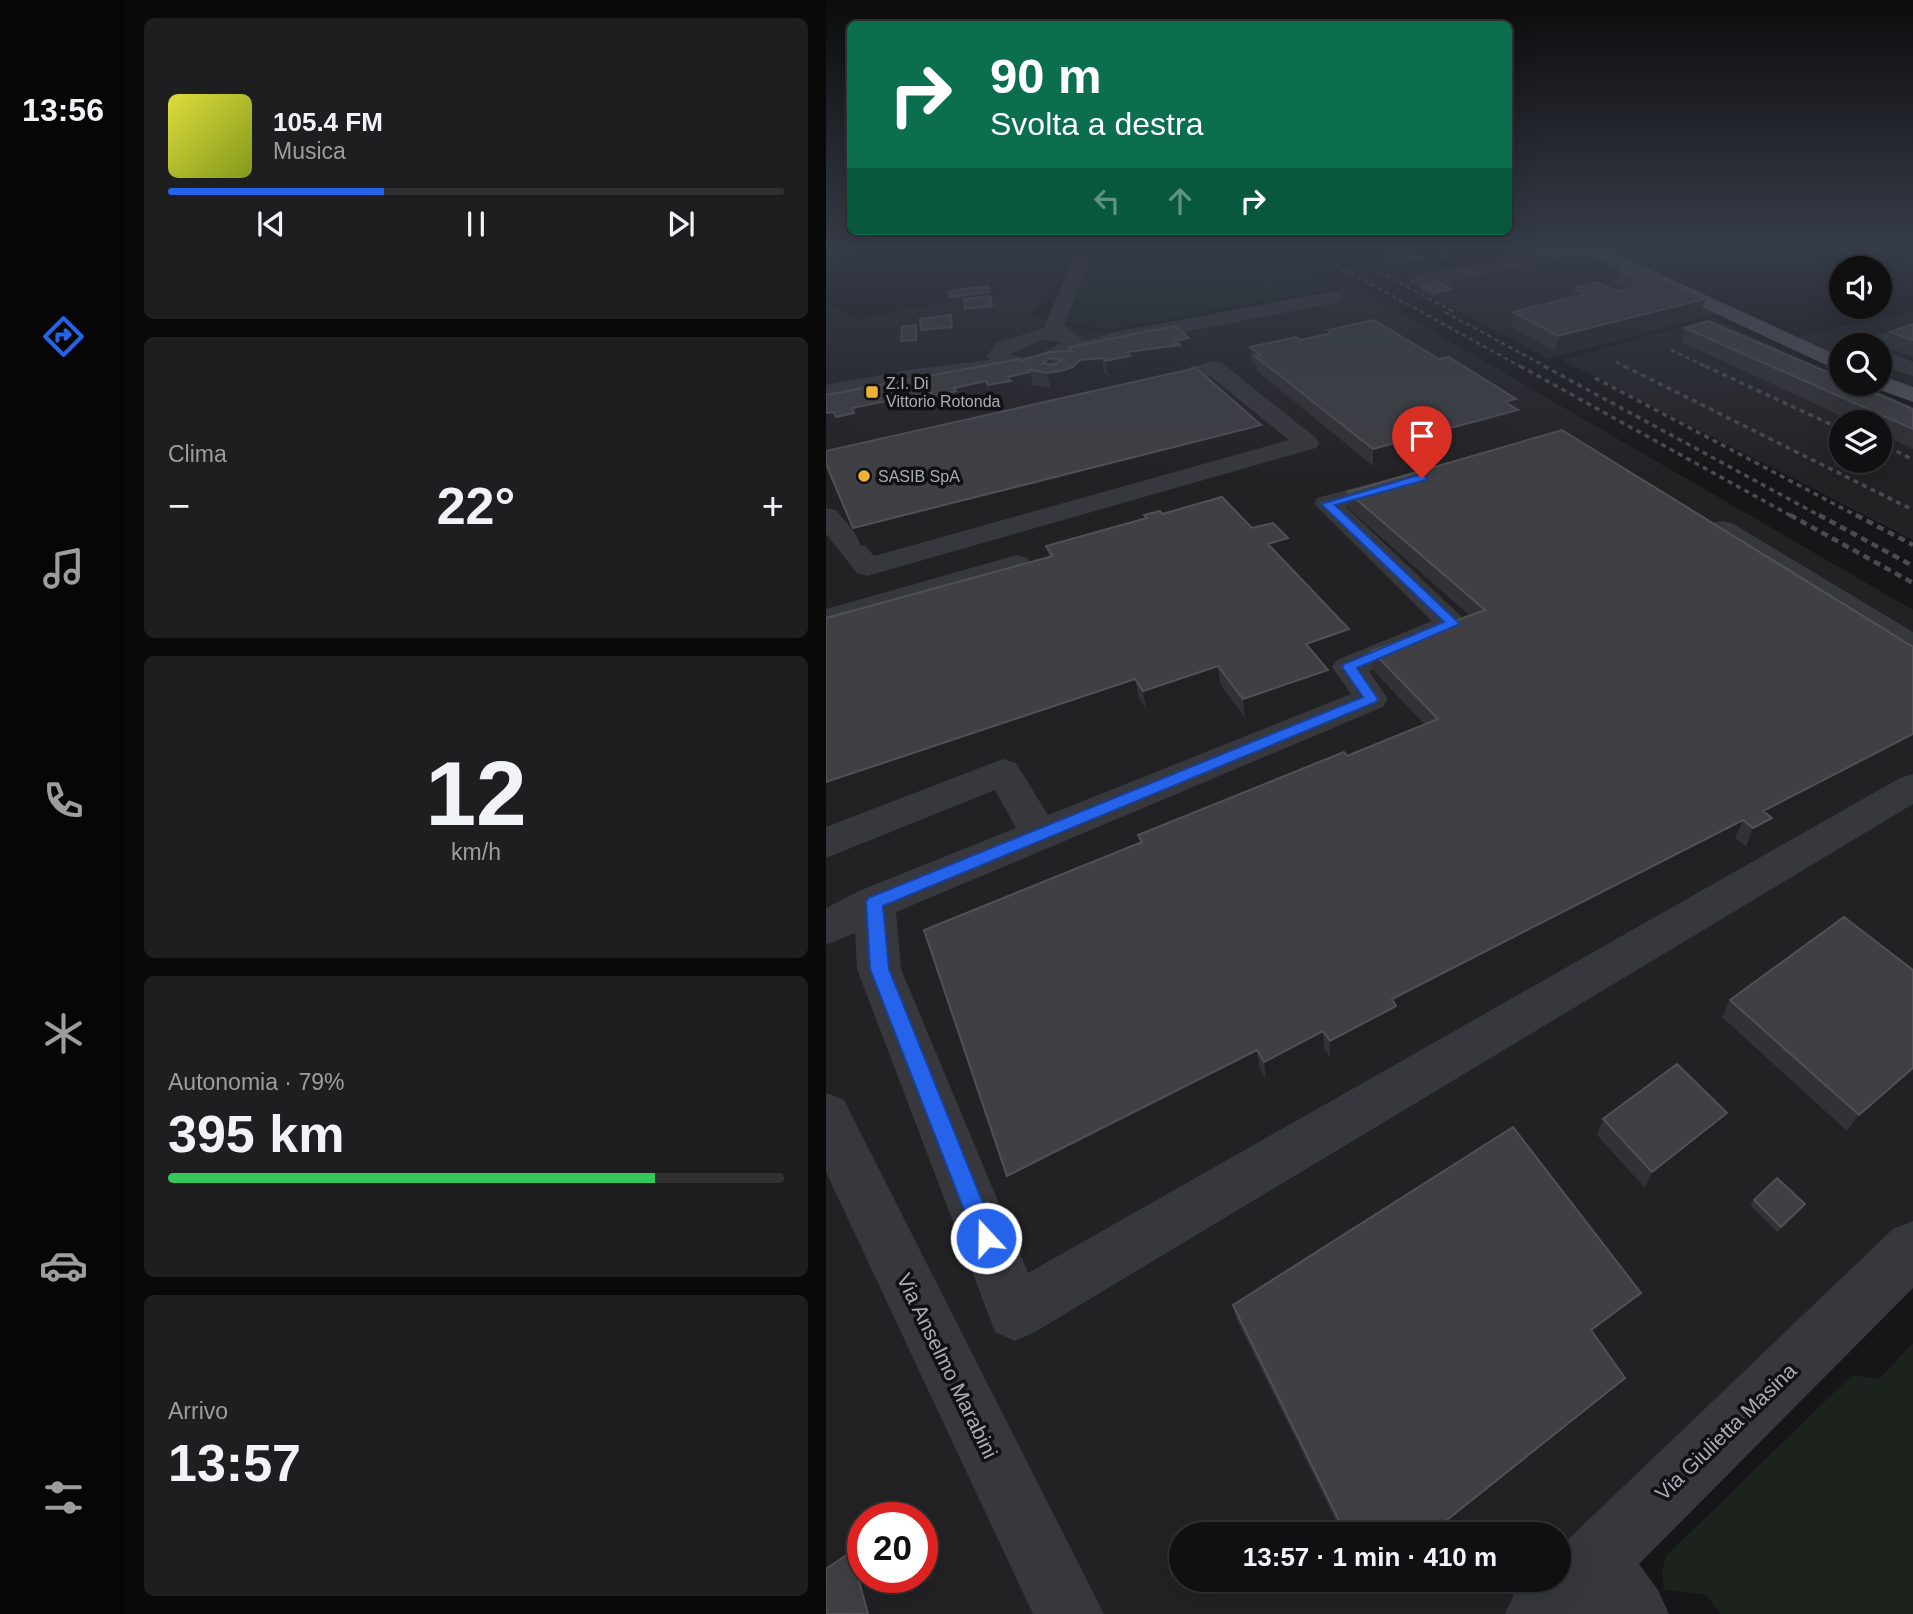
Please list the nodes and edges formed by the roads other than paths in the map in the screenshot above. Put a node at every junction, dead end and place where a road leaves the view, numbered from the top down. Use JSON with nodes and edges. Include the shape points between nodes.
{"nodes":[{"id":1,"x":1065,"y":324,"type":"edge"},
{"id":2,"x":1192,"y":324,"type":"edge"},
{"id":3,"x":1754,"y":324,"type":"edge"},
{"id":4,"x":1913,"y":332,"type":"edge"},
{"id":5,"x":1062,"y":334,"type":"junction"},
{"id":6,"x":1892,"y":338,"type":"edge"},
{"id":7,"x":1013,"y":350,"type":"junction"},
{"id":8,"x":1829,"y":359,"type":"edge"},
{"id":9,"x":1892,"y":360,"type":"edge"},
{"id":10,"x":1913,"y":369,"type":"edge"},
{"id":11,"x":1198,"y":372,"type":"edge"},
{"id":12,"x":1892,"y":387,"type":"edge"},
{"id":13,"x":826,"y":392,"type":"edge"},
{"id":14,"x":1913,"y":395,"type":"edge"},
{"id":15,"x":1429,"y":475,"type":"edge"},
{"id":16,"x":826,"y":516,"type":"edge"},
{"id":17,"x":1701,"y":517,"type":"edge"},
{"id":18,"x":1017,"y":564,"type":"edge"},
{"id":19,"x":826,"y":620,"type":"edge"},
{"id":20,"x":1913,"y":646,"type":"edge"},
{"id":21,"x":1913,"y":787,"type":"edge"},
{"id":22,"x":1040,"y":835,"type":"junction"},
{"id":23,"x":826,"y":843,"type":"edge"},
{"id":24,"x":874,"y":902,"type":"junction"},
{"id":25,"x":826,"y":928,"type":"edge"},
{"id":26,"x":828,"y":1126,"type":"edge"},
{"id":27,"x":1913,"y":1250,"type":"edge"},
{"id":28,"x":1594,"y":1561,"type":"junction"},
{"id":29,"x":1069,"y":1614,"type":"edge"},
{"id":30,"x":1539,"y":1614,"type":"edge"},
{"id":31,"x":1634,"y":1614,"type":"edge"}],
"edges":[{"from":1,"to":5,"type":"street"},
{"from":2,"to":5,"type":"street","via":[[1117,338]]},
{"from":3,"to":8,"type":"main road"},
{"from":4,"to":6,"type":"street"},
{"from":5,"to":7,"type":"street"},
{"from":5,"to":7,"type":"street"},
{"from":7,"to":13,"type":"street"},
{"from":9,"to":10,"type":"street"},
{"from":11,"to":16,"type":"street","via":[[1214,368],[1307,443],[858,569]]},
{"from":12,"to":14,"type":"main road"},
{"from":15,"to":22,"type":"street","via":[[1327,504],[1453,624],[1349,667],[1371,699]]},
{"from":17,"to":20,"type":"street"},
{"from":18,"to":19,"type":"street"},
{"from":21,"to":24,"type":"street","via":[[1014,1312],[880,969]]},
{"from":22,"to":23,"type":"street","via":[[1003,772]]},
{"from":22,"to":24,"type":"street"},
{"from":24,"to":25,"type":"street"},
{"from":26,"to":29,"type":"street","name":"Via Anselmo Marabini"},
{"from":27,"to":28,"type":"street","name":"Via Giulietta Masina"},
{"from":28,"to":30,"type":"street","name":"Via Giulietta Masina"},
{"from":28,"to":31,"type":"street"}]}
